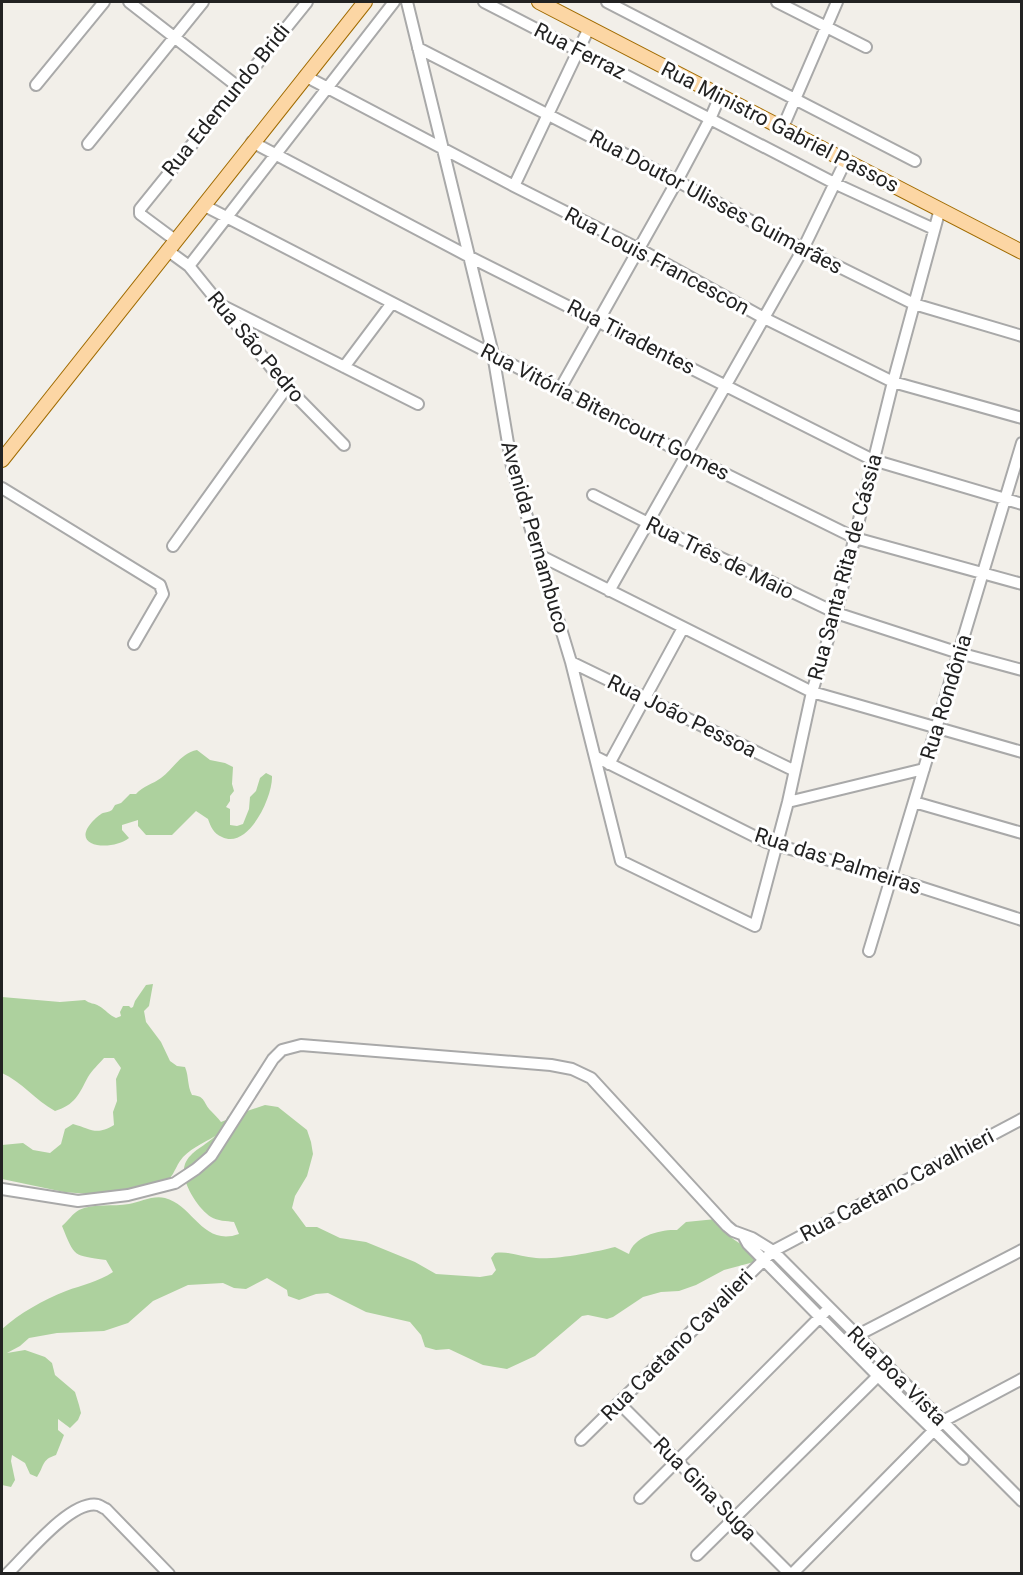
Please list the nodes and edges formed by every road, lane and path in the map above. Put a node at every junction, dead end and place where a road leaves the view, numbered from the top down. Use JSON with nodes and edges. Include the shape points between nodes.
{"nodes":[{"id":1,"x":104,"y":2,"type":"edge"},
{"id":2,"x":129,"y":2,"type":"edge"},
{"id":3,"x":204,"y":2,"type":"edge"},
{"id":4,"x":307,"y":2,"type":"edge"},
{"id":5,"x":365,"y":2,"type":"edge"},
{"id":6,"x":394,"y":2,"type":"edge"},
{"id":7,"x":407,"y":2,"type":"edge"},
{"id":8,"x":484,"y":2,"type":"edge"},
{"id":9,"x":539,"y":2,"type":"edge"},
{"id":10,"x":607,"y":2,"type":"edge"},
{"id":11,"x":777,"y":2,"type":"edge"},
{"id":12,"x":837,"y":2,"type":"edge"},
{"id":13,"x":826,"y":27,"type":"junction"},
{"id":14,"x":589,"y":28,"type":"junction"},
{"id":15,"x":174,"y":37,"type":"junction"},
{"id":16,"x":866,"y":47,"type":"dead end"},
{"id":17,"x":418,"y":48,"type":"junction"},
{"id":18,"x":580,"y":50,"type":"junction"},
{"id":19,"x":305,"y":76,"type":"junction"},
{"id":20,"x":36,"y":85,"type":"dead end"},
{"id":21,"x":237,"y":86,"type":"junction"},
{"id":22,"x":328,"y":89,"type":"junction"},
{"id":23,"x":720,"y":96,"type":"junction"},
{"id":24,"x":795,"y":98,"type":"junction"},
{"id":25,"x":548,"y":115,"type":"junction"},
{"id":26,"x":710,"y":119,"type":"junction"},
{"id":27,"x":783,"y":127,"type":"junction"},
{"id":28,"x":252,"y":142,"type":"junction"},
{"id":29,"x":88,"y":144,"type":"dead end"},
{"id":30,"x":444,"y":150,"type":"junction"},
{"id":31,"x":276,"y":155,"type":"junction"},
{"id":32,"x":846,"y":160,"type":"junction"},
{"id":33,"x":915,"y":161,"type":"dead end"},
{"id":34,"x":677,"y":181,"type":"junction"},
{"id":35,"x":836,"y":184,"type":"junction"},
{"id":36,"x":513,"y":186,"type":"junction"},
{"id":37,"x":146,"y":199,"type":"joint"},
{"id":38,"x":203,"y":205,"type":"junction"},
{"id":39,"x":940,"y":209,"type":"junction"},
{"id":40,"x":228,"y":217,"type":"junction"},
{"id":41,"x":934,"y":229,"type":"junction"},
{"id":42,"x":171,"y":245,"type":"junction"},
{"id":43,"x":639,"y":249,"type":"junction"},
{"id":44,"x":803,"y":249,"type":"junction"},
{"id":45,"x":1022,"y":252,"type":"edge"},
{"id":46,"x":468,"y":255,"type":"junction"},
{"id":47,"x":189,"y":267,"type":"junction"},
{"id":48,"x":392,"y":303,"type":"junction"},
{"id":49,"x":914,"y":304,"type":"junction"},
{"id":50,"x":222,"y":306,"type":"junction"},
{"id":51,"x":764,"y":318,"type":"junction"},
{"id":52,"x":599,"y":321,"type":"junction"},
{"id":53,"x":1022,"y":336,"type":"edge"},
{"id":54,"x":493,"y":354,"type":"junction"},
{"id":55,"x":344,"y":368,"type":"junction"},
{"id":56,"x":893,"y":382,"type":"junction"},
{"id":57,"x":727,"y":386,"type":"junction"},
{"id":58,"x":287,"y":387,"type":"junction"},
{"id":59,"x":560,"y":389,"type":"junction"},
{"id":60,"x":418,"y":404,"type":"dead end"},
{"id":61,"x":1022,"y":418,"type":"edge"},
{"id":62,"x":1022,"y":443,"type":"edge"},
{"id":63,"x":344,"y":445,"type":"dead end"},
{"id":64,"x":687,"y":455,"type":"junction"},
{"id":65,"x":2,"y":460,"type":"edge"},
{"id":66,"x":873,"y":460,"type":"junction"},
{"id":67,"x":2,"y":488,"type":"edge"},
{"id":68,"x":593,"y":495,"type":"dead end"},
{"id":69,"x":1005,"y":499,"type":"junction"},
{"id":70,"x":1022,"y":504,"type":"edge"},
{"id":71,"x":648,"y":523,"type":"junction"},
{"id":72,"x":855,"y":538,"type":"junction"},
{"id":73,"x":173,"y":546,"type":"dead end"},
{"id":74,"x":537,"y":554,"type":"junction"},
{"id":75,"x":983,"y":574,"type":"junction"},
{"id":76,"x":1022,"y":584,"type":"edge"},
{"id":77,"x":609,"y":591,"type":"junction"},
{"id":78,"x":836,"y":613,"type":"junction"},
{"id":79,"x":683,"y":628,"type":"junction"},
{"id":80,"x":134,"y":644,"type":"dead end"},
{"id":81,"x":959,"y":653,"type":"junction"},
{"id":82,"x":571,"y":662,"type":"junction"},
{"id":83,"x":1022,"y":670,"type":"edge"},
{"id":84,"x":812,"y":692,"type":"junction"},
{"id":85,"x":645,"y":699,"type":"junction"},
{"id":86,"x":936,"y":727,"type":"junction"},
{"id":87,"x":1022,"y":752,"type":"edge"},
{"id":88,"x":596,"y":757,"type":"junction"},
{"id":89,"x":609,"y":764,"type":"junction"},
{"id":90,"x":924,"y":769,"type":"junction"},
{"id":91,"x":793,"y":770,"type":"junction"},
{"id":92,"x":788,"y":802,"type":"junction"},
{"id":93,"x":914,"y":802,"type":"junction"},
{"id":94,"x":1022,"y":833,"type":"edge"},
{"id":95,"x":776,"y":844,"type":"junction"},
{"id":96,"x":892,"y":878,"type":"junction"},
{"id":97,"x":1022,"y":920,"type":"edge"},
{"id":98,"x":755,"y":926,"type":"joint"},
{"id":99,"x":869,"y":951,"type":"dead end"},
{"id":100,"x":1022,"y":1119,"type":"edge"},
{"id":101,"x":2,"y":1189,"type":"edge"},
{"id":102,"x":743,"y":1235,"type":"junction"},
{"id":103,"x":1022,"y":1250,"type":"edge"},
{"id":104,"x":773,"y":1251,"type":"junction"},
{"id":105,"x":763,"y":1260,"type":"junction"},
{"id":106,"x":830,"y":1307,"type":"junction"},
{"id":107,"x":820,"y":1317,"type":"junction"},
{"id":108,"x":856,"y":1336,"type":"junction"},
{"id":109,"x":886,"y":1367,"type":"junction"},
{"id":110,"x":878,"y":1376,"type":"junction"},
{"id":111,"x":1022,"y":1379,"type":"edge"},
{"id":112,"x":620,"y":1403,"type":"junction"},
{"id":113,"x":943,"y":1421,"type":"junction"},
{"id":114,"x":934,"y":1431,"type":"junction"},
{"id":115,"x":581,"y":1440,"type":"dead end"},
{"id":116,"x":963,"y":1459,"type":"dead end"},
{"id":117,"x":678,"y":1461,"type":"junction"},
{"id":118,"x":640,"y":1498,"type":"dead end"},
{"id":119,"x":1022,"y":1501,"type":"edge"},
{"id":120,"x":732,"y":1518,"type":"junction"},
{"id":121,"x":697,"y":1555,"type":"dead end"},
{"id":122,"x":7,"y":1574,"type":"edge"},
{"id":123,"x":169,"y":1574,"type":"edge"},
{"id":124,"x":791,"y":1574,"type":"edge"}],
"edges":[{"from":1,"to":20,"type":"street"},
{"from":2,"to":15,"type":"street"},
{"from":3,"to":15,"type":"street"},
{"from":4,"to":21,"type":"street","name":"Rua Edemundo Bridi"},
{"from":5,"to":19,"type":"main road"},
{"from":6,"to":22,"type":"street"},
{"from":7,"to":17,"type":"street","name":"Avenida Pernambuco"},
{"from":8,"to":18,"type":"street","name":"Rua Ferraz"},
{"from":9,"to":14,"type":"main road","name":"Rua Ministro Gabriel Passos"},
{"from":10,"to":24,"type":"street"},
{"from":11,"to":13,"type":"street"},
{"from":12,"to":13,"type":"street"},
{"from":13,"to":16,"type":"street"},
{"from":13,"to":24,"type":"street"},
{"from":14,"to":18,"type":"street"},
{"from":14,"to":23,"type":"main road","name":"Rua Ministro Gabriel Passos"},
{"from":15,"to":21,"type":"street"},
{"from":15,"to":29,"type":"street"},
{"from":17,"to":25,"type":"street","name":"Rua Doutor Ulisses Guimarães"},
{"from":17,"to":30,"type":"street","name":"Avenida Pernambuco"},
{"from":18,"to":25,"type":"street"},
{"from":18,"to":26,"type":"street","name":"Rua Ferraz"},
{"from":19,"to":22,"type":"street","name":"Rua Louis Francescon"},
{"from":19,"to":28,"type":"main road"},
{"from":21,"to":37,"type":"street","name":"Rua Edemundo Bridi"},
{"from":22,"to":30,"type":"street","name":"Rua Louis Francescon"},
{"from":22,"to":31,"type":"street"},
{"from":23,"to":26,"type":"street"},
{"from":23,"to":27,"type":"main road","name":"Rua Ministro Gabriel Passos"},
{"from":24,"to":27,"type":"street"},
{"from":24,"to":33,"type":"street"},
{"from":25,"to":34,"type":"street","name":"Rua Doutor Ulisses Guimarães"},
{"from":25,"to":36,"type":"street"},
{"from":26,"to":34,"type":"street"},
{"from":26,"to":35,"type":"street","name":"Rua Ferraz"},
{"from":27,"to":32,"type":"main road","name":"Rua Ministro Gabriel Passos"},
{"from":28,"to":31,"type":"street","name":"Rua Tiradentes"},
{"from":28,"to":38,"type":"main road"},
{"from":30,"to":36,"type":"street","name":"Rua Louis Francescon"},
{"from":30,"to":46,"type":"street","name":"Avenida Pernambuco"},
{"from":31,"to":40,"type":"street"},
{"from":31,"to":46,"type":"street","name":"Rua Tiradentes"},
{"from":32,"to":35,"type":"street"},
{"from":32,"to":39,"type":"main road","name":"Rua Ministro Gabriel Passos"},
{"from":34,"to":43,"type":"street"},
{"from":34,"to":44,"type":"street","name":"Rua Doutor Ulisses Guimarães"},
{"from":35,"to":41,"type":"street","name":"Rua Ferraz"},
{"from":35,"to":44,"type":"street"},
{"from":36,"to":43,"type":"street","name":"Rua Louis Francescon"},
{"from":37,"to":42,"type":"street","name":"Rua São Pedro","via":[[140,214]]},
{"from":38,"to":40,"type":"street","name":"Rua Vitória Bitencourt Gomes"},
{"from":38,"to":42,"type":"main road"},
{"from":39,"to":41,"type":"street","name":"Rua Santa Rita de Cássia"},
{"from":39,"to":45,"type":"main road","name":"Rua Ministro Gabriel Passos"},
{"from":40,"to":47,"type":"street"},
{"from":40,"to":48,"type":"street","name":"Rua Vitória Bitencourt Gomes"},
{"from":41,"to":49,"type":"street","name":"Rua Santa Rita de Cássia"},
{"from":42,"to":47,"type":"street","name":"Rua São Pedro"},
{"from":42,"to":65,"type":"main road"},
{"from":43,"to":51,"type":"street","name":"Rua Louis Francescon"},
{"from":43,"to":52,"type":"street"},
{"from":44,"to":49,"type":"street","name":"Rua Doutor Ulisses Guimarães"},
{"from":44,"to":51,"type":"street"},
{"from":46,"to":52,"type":"street","name":"Rua Tiradentes"},
{"from":46,"to":54,"type":"street","name":"Avenida Pernambuco"},
{"from":47,"to":50,"type":"street","name":"Rua São Pedro"},
{"from":48,"to":54,"type":"street","name":"Rua Vitória Bitencourt Gomes"},
{"from":48,"to":55,"type":"street"},
{"from":49,"to":53,"type":"street","name":"Rua Doutor Ulisses Guimarães"},
{"from":49,"to":56,"type":"street","name":"Rua Santa Rita de Cássia"},
{"from":50,"to":55,"type":"street"},
{"from":50,"to":58,"type":"street","name":"Rua São Pedro"},
{"from":51,"to":56,"type":"street","name":"Rua Louis Francescon"},
{"from":51,"to":57,"type":"street"},
{"from":52,"to":57,"type":"street","name":"Rua Tiradentes"},
{"from":52,"to":59,"type":"street"},
{"from":54,"to":59,"type":"street","name":"Rua Vitória Bitencourt Gomes"},
{"from":54,"to":74,"type":"street","name":"Avenida Pernambuco","via":[[512,467]]},
{"from":55,"to":60,"type":"street"},
{"from":56,"to":61,"type":"street","name":"Rua Louis Francescon"},
{"from":56,"to":66,"type":"street","name":"Rua Santa Rita de Cássia"},
{"from":57,"to":64,"type":"street"},
{"from":57,"to":66,"type":"street","name":"Rua Tiradentes"},
{"from":58,"to":63,"type":"street","name":"Rua São Pedro"},
{"from":58,"to":73,"type":"street"},
{"from":59,"to":64,"type":"street","name":"Rua Vitória Bitencourt Gomes"},
{"from":62,"to":69,"type":"street","name":"Rua Rondônia"},
{"from":64,"to":71,"type":"street"},
{"from":64,"to":72,"type":"street","name":"Rua Vitória Bitencourt Gomes"},
{"from":66,"to":69,"type":"street","name":"Rua Tiradentes"},
{"from":66,"to":72,"type":"street","name":"Rua Santa Rita de Cássia"},
{"from":67,"to":80,"type":"street","via":[[160,585],[163,594]]},
{"from":68,"to":71,"type":"street","name":"Rua Três de Maio"},
{"from":69,"to":70,"type":"street","name":"Rua Tiradentes"},
{"from":69,"to":75,"type":"street","name":"Rua Rondônia"},
{"from":71,"to":77,"type":"street"},
{"from":71,"to":78,"type":"street","name":"Rua Três de Maio"},
{"from":72,"to":75,"type":"street","name":"Rua Vitória Bitencourt Gomes"},
{"from":72,"to":78,"type":"street","name":"Rua Santa Rita de Cássia"},
{"from":74,"to":77,"type":"street"},
{"from":74,"to":82,"type":"street","name":"Avenida Pernambuco"},
{"from":75,"to":76,"type":"street","name":"Rua Vitória Bitencourt Gomes"},
{"from":75,"to":81,"type":"street","name":"Rua Rondônia"},
{"from":77,"to":79,"type":"street"},
{"from":78,"to":81,"type":"street","name":"Rua Três de Maio"},
{"from":78,"to":84,"type":"street","name":"Rua Santa Rita de Cássia"},
{"from":79,"to":84,"type":"street"},
{"from":79,"to":85,"type":"street"},
{"from":81,"to":83,"type":"street","name":"Rua Três de Maio"},
{"from":81,"to":86,"type":"street","name":"Rua Rondônia"},
{"from":82,"to":85,"type":"street","name":"Rua João Pessoa"},
{"from":82,"to":88,"type":"street","name":"Avenida Pernambuco"},
{"from":84,"to":86,"type":"street"},
{"from":84,"to":91,"type":"street","name":"Rua Santa Rita de Cássia"},
{"from":85,"to":89,"type":"street"},
{"from":85,"to":91,"type":"street","name":"Rua João Pessoa"},
{"from":86,"to":87,"type":"street"},
{"from":86,"to":90,"type":"street","name":"Rua Rondônia"},
{"from":88,"to":89,"type":"street","name":"Rua das Palmeiras"},
{"from":88,"to":98,"type":"street","name":"Avenida Pernambuco","via":[[621,861]]},
{"from":89,"to":95,"type":"street","name":"Rua das Palmeiras"},
{"from":90,"to":92,"type":"street"},
{"from":90,"to":93,"type":"street","name":"Rua Rondônia"},
{"from":91,"to":92,"type":"street","name":"Rua Santa Rita de Cássia"},
{"from":92,"to":95,"type":"street","name":"Rua Santa Rita de Cássia"},
{"from":93,"to":94,"type":"street"},
{"from":93,"to":96,"type":"street","name":"Rua Rondônia"},
{"from":95,"to":96,"type":"street","name":"Rua das Palmeiras"},
{"from":95,"to":98,"type":"street","name":"Rua Santa Rita de Cássia"},
{"from":96,"to":97,"type":"street","name":"Rua das Palmeiras"},
{"from":96,"to":99,"type":"street","name":"Rua Rondônia"},
{"from":100,"to":104,"type":"street","name":"Rua Caetano Cavalhieri"},
{"from":101,"to":102,"type":"street","via":[[78,1201],[128,1196],[175,1183],[211,1156],[282,1050],[301,1045],[338,1047],[551,1065],[581,1072],[591,1078],[727,1226]]},
{"from":102,"to":104,"type":"street","name":"Rua Boa Vista"},
{"from":102,"to":105,"type":"street","name":"Rua Boa Vista"},
{"from":103,"to":108,"type":"street"},
{"from":104,"to":105,"type":"street","name":"Rua Caetano Cavalieri"},
{"from":104,"to":106,"type":"street","name":"Rua Boa Vista"},
{"from":105,"to":107,"type":"street","name":"Rua Boa Vista"},
{"from":105,"to":112,"type":"street","name":"Rua Caetano Cavalieri"},
{"from":106,"to":107,"type":"street"},
{"from":106,"to":108,"type":"street","name":"Rua Boa Vista"},
{"from":107,"to":110,"type":"street","name":"Rua Boa Vista"},
{"from":107,"to":117,"type":"street"},
{"from":108,"to":109,"type":"street","name":"Rua Boa Vista"},
{"from":109,"to":110,"type":"street"},
{"from":109,"to":113,"type":"street","name":"Rua Boa Vista"},
{"from":110,"to":114,"type":"street","name":"Rua Boa Vista"},
{"from":110,"to":120,"type":"street"},
{"from":111,"to":113,"type":"street"},
{"from":112,"to":115,"type":"street","name":"Rua Caetano Cavalieri"},
{"from":112,"to":117,"type":"street","name":"Rua Gina Suga"},
{"from":113,"to":114,"type":"street"},
{"from":113,"to":119,"type":"street","name":"Rua Boa Vista"},
{"from":114,"to":116,"type":"street","name":"Rua Boa Vista"},
{"from":114,"to":124,"type":"street"},
{"from":117,"to":118,"type":"street"},
{"from":117,"to":120,"type":"street","name":"Rua Gina Suga"},
{"from":120,"to":121,"type":"street"},
{"from":120,"to":124,"type":"street","name":"Rua Gina Suga"},
{"from":122,"to":123,"type":"street","via":[[56,1524],[87,1506],[99,1505]]}]}
